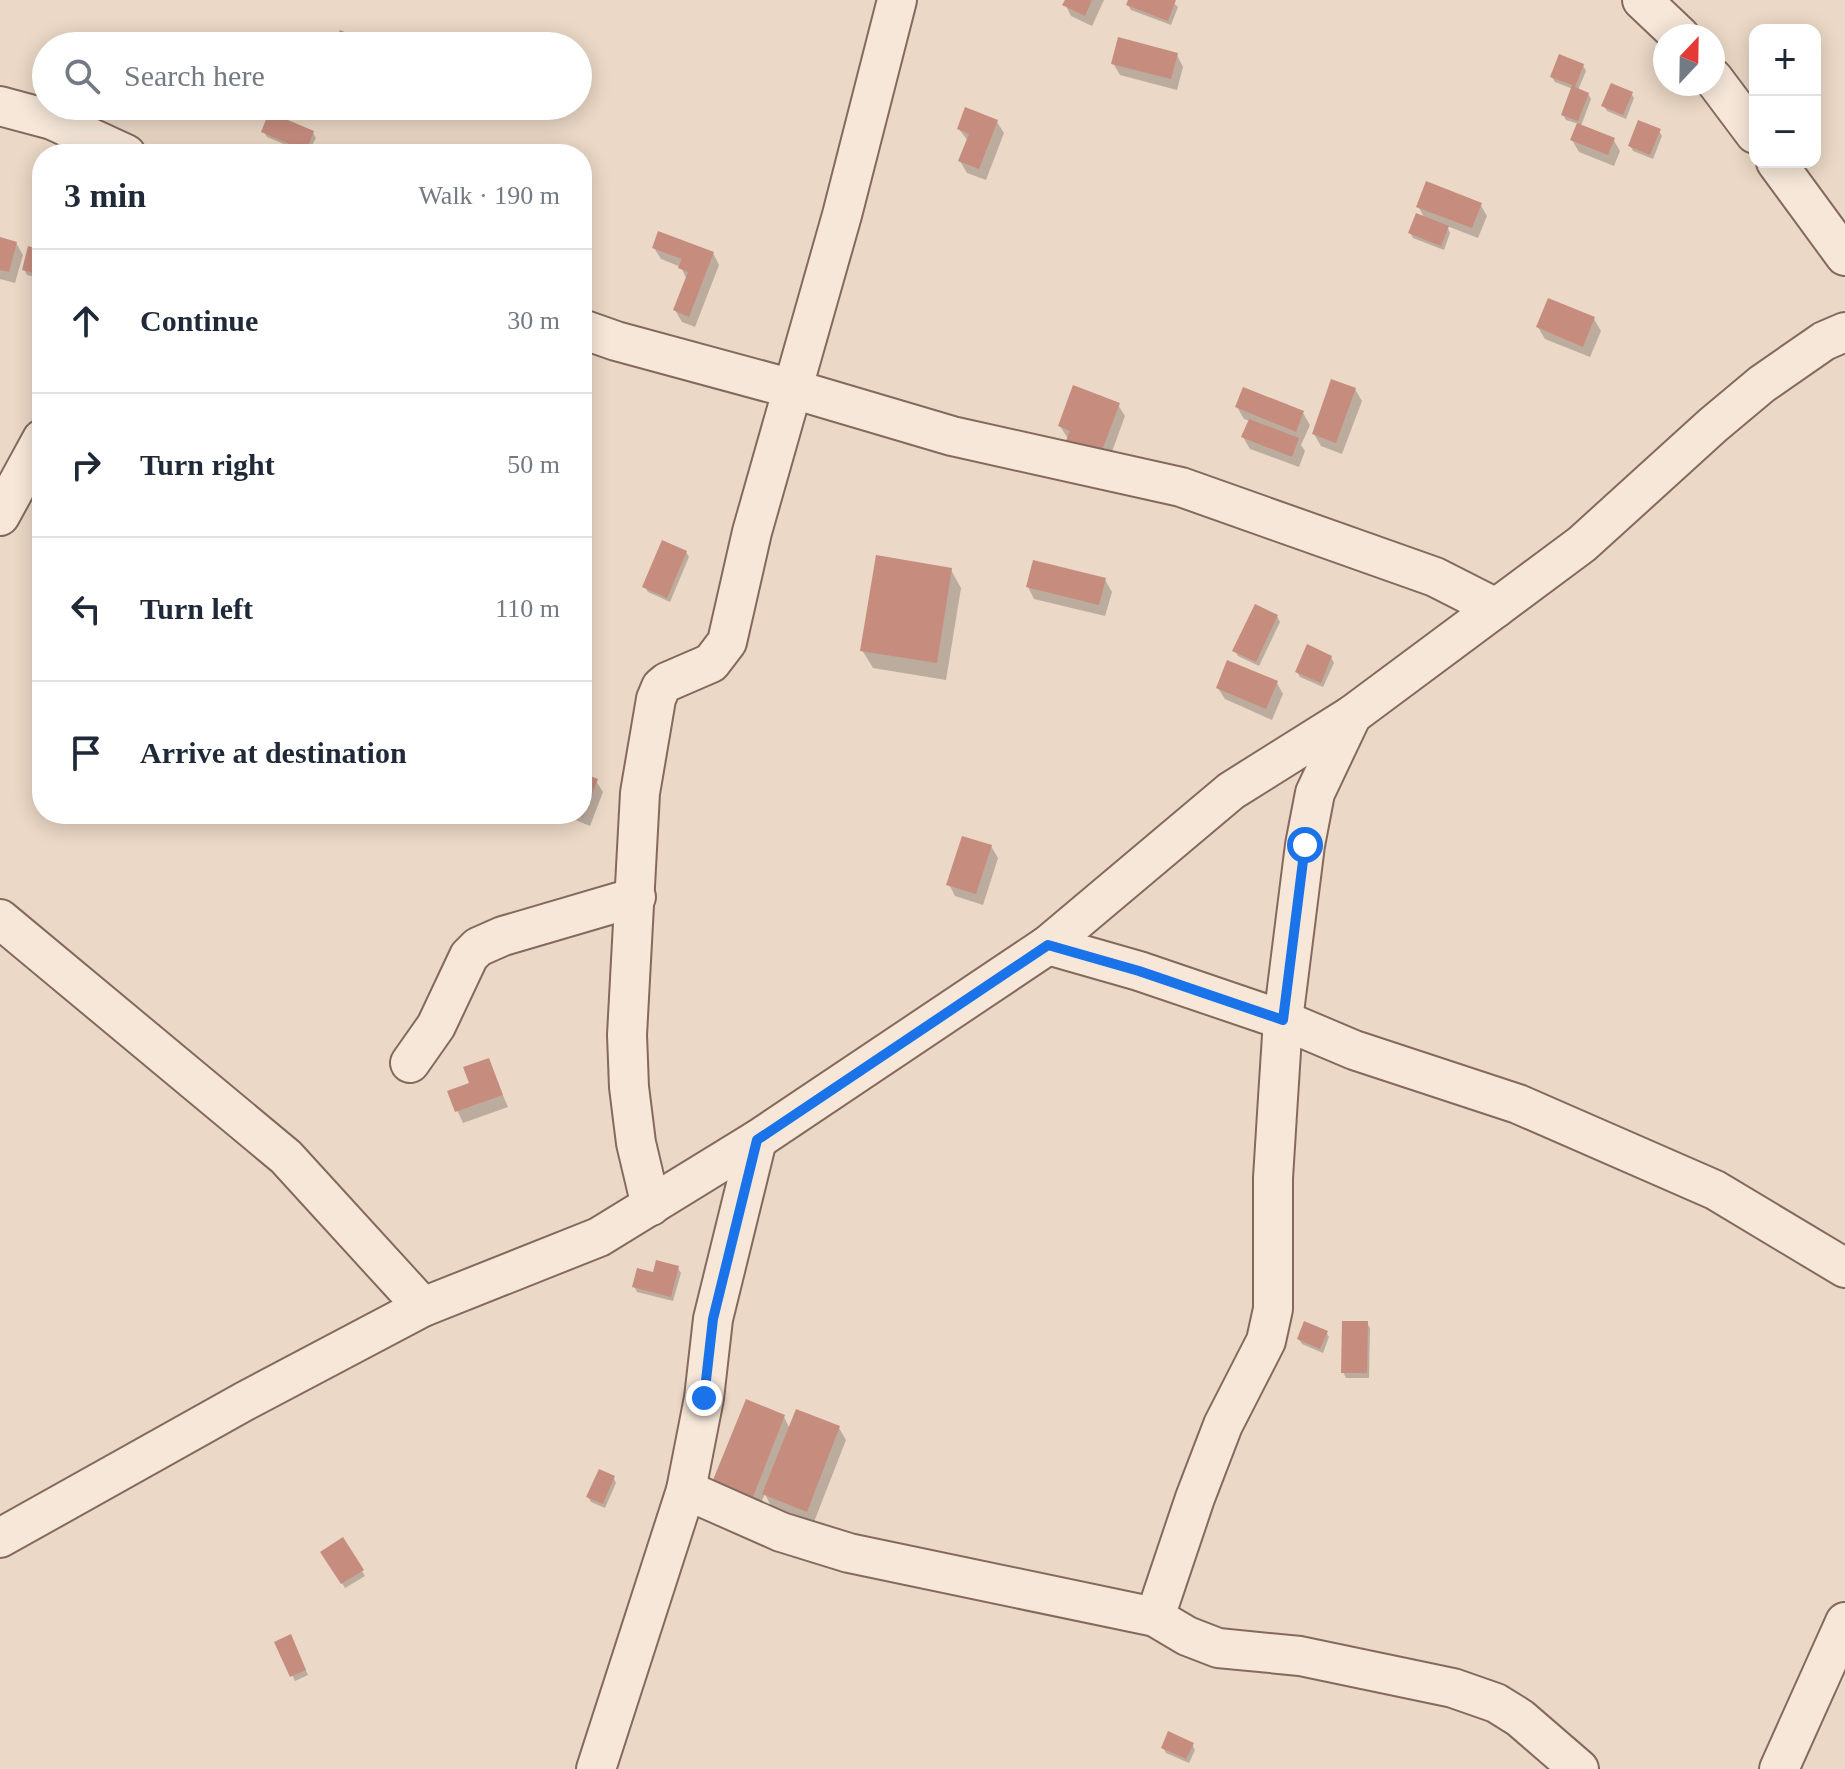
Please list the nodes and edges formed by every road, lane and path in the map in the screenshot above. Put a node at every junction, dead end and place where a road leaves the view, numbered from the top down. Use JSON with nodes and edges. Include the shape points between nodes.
{"nodes":[{"id":1,"x":897,"y":0,"type":"edge"},
{"id":2,"x":1642,"y":0,"type":"edge"},
{"id":3,"x":1667,"y":24,"type":"edge"},
{"id":4,"x":1725,"y":94,"type":"edge"},
{"id":5,"x":0,"y":106,"type":"edge"},
{"id":6,"x":32,"y":115,"type":"edge"},
{"id":7,"x":52,"y":120,"type":"edge"},
{"id":8,"x":1749,"y":126,"type":"edge"},
{"id":9,"x":104,"y":144,"type":"edge"},
{"id":10,"x":1780,"y":168,"type":"edge"},
{"id":11,"x":1845,"y":256,"type":"edge"},
{"id":12,"x":1845,"y":332,"type":"edge"},
{"id":13,"x":592,"y":333,"type":"edge"},
{"id":14,"x":793,"y":389,"type":"junction"},
{"id":15,"x":32,"y":457,"type":"edge"},
{"id":16,"x":0,"y":516,"type":"edge"},
{"id":17,"x":1496,"y":608,"type":"junction"},
{"id":18,"x":1352,"y":715,"type":"junction"},
{"id":19,"x":636,"y":897,"type":"junction"},
{"id":20,"x":0,"y":919,"type":"edge"},
{"id":21,"x":1048,"y":945,"type":"junction"},
{"id":22,"x":1283,"y":1020,"type":"junction"},
{"id":23,"x":410,"y":1063,"type":"dead end"},
{"id":24,"x":757,"y":1140,"type":"junction"},
{"id":25,"x":651,"y":1206,"type":"junction"},
{"id":26,"x":1845,"y":1268,"type":"edge"},
{"id":27,"x":423,"y":1307,"type":"junction"},
{"id":28,"x":686,"y":1490,"type":"junction"},
{"id":29,"x":0,"y":1538,"type":"edge"},
{"id":30,"x":1155,"y":1617,"type":"junction"},
{"id":31,"x":1845,"y":1622,"type":"edge"},
{"id":32,"x":596,"y":1769,"type":"edge"},
{"id":33,"x":1579,"y":1769,"type":"edge"},
{"id":34,"x":1779,"y":1769,"type":"edge"}],
"edges":[{"from":1,"to":14,"type":"street"},
{"from":2,"to":3,"type":"street"},
{"from":4,"to":8,"type":"street"},
{"from":5,"to":6,"type":"street"},
{"from":7,"to":9,"type":"street"},
{"from":10,"to":11,"type":"street"},
{"from":12,"to":17,"type":"street","via":[[1762,384],[1582,544]]},
{"from":13,"to":14,"type":"street"},
{"from":14,"to":17,"type":"street","via":[[952,436],[1181,487],[1435,577]]},
{"from":14,"to":19,"type":"street","via":[[727,642],[711,663],[667,682],[658,692],[640,793]]},
{"from":15,"to":16,"type":"street"},
{"from":17,"to":18,"type":"street"},
{"from":18,"to":21,"type":"street","via":[[1231,791]]},
{"from":18,"to":22,"type":"street","via":[[1315,793]]},
{"from":19,"to":23,"type":"street","via":[[478,947]]},
{"from":19,"to":25,"type":"street","via":[[629,1087]]},
{"from":20,"to":27,"type":"street","via":[[286,1157]]},
{"from":21,"to":22,"type":"street"},
{"from":21,"to":24,"type":"street"},
{"from":22,"to":26,"type":"street","via":[[1354,1050],[1518,1104],[1668,1169],[1715,1190]]},
{"from":22,"to":30,"type":"street","via":[[1273,1178],[1273,1309],[1266,1341],[1223,1425],[1195,1498]]},
{"from":24,"to":25,"type":"street"},
{"from":24,"to":28,"type":"street","via":[[713,1319]]},
{"from":25,"to":27,"type":"street","via":[[599,1237]]},
{"from":27,"to":29,"type":"street"},
{"from":28,"to":30,"type":"street","via":[[781,1532],[849,1553]]},
{"from":28,"to":32,"type":"street"},
{"from":30,"to":33,"type":"street","via":[[1218,1648],[1300,1656],[1453,1688],[1496,1703]]},
{"from":31,"to":34,"type":"street"}]}
